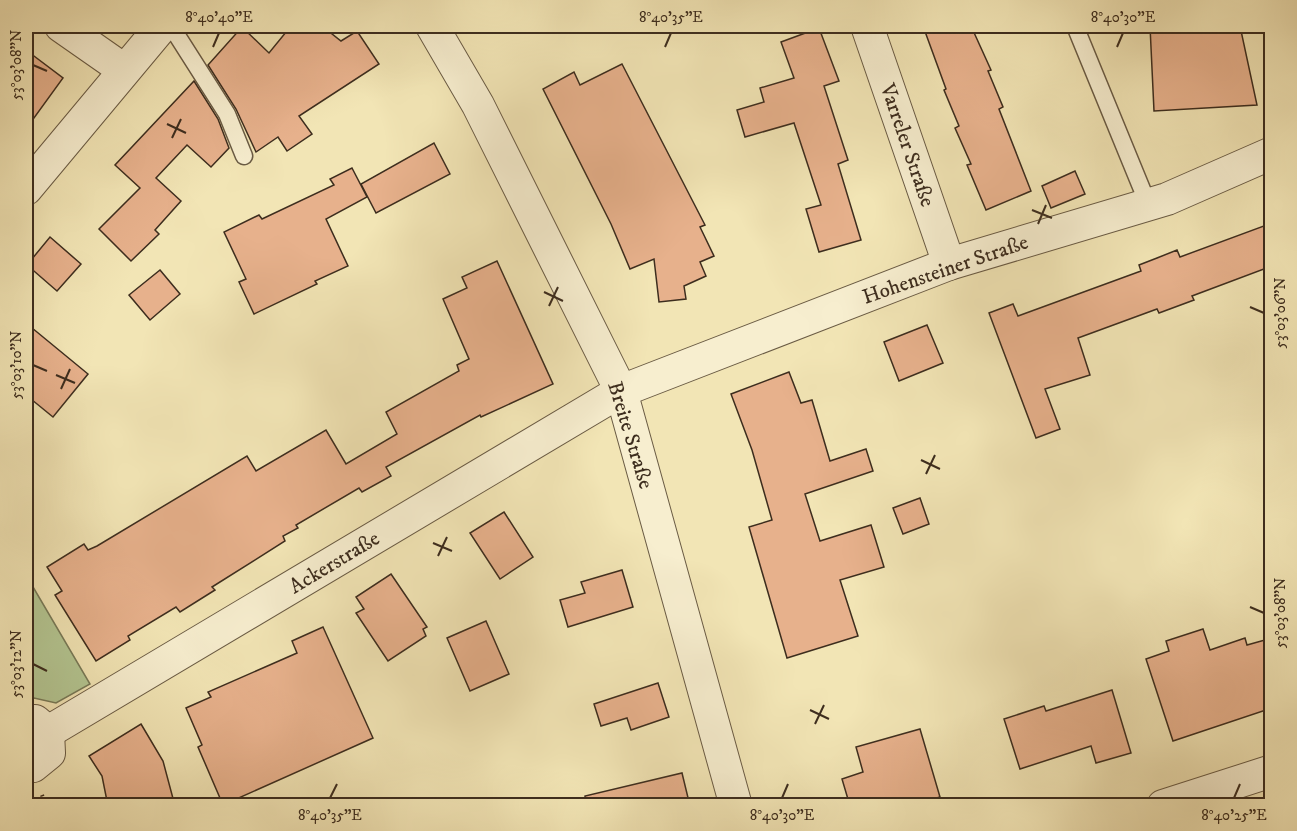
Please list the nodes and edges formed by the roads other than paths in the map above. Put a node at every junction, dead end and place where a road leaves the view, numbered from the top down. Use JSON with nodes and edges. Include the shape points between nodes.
{"nodes":[{"id":1,"x":61,"y":26,"type":"edge"},
{"id":2,"x":162,"y":26,"type":"edge"},
{"id":3,"x":171,"y":26,"type":"edge"},
{"id":4,"x":432,"y":26,"type":"edge"},
{"id":5,"x":867,"y":26,"type":"edge"},
{"id":6,"x":1075,"y":26,"type":"edge"},
{"id":7,"x":124,"y":70,"type":"junction"},
{"id":8,"x":1272,"y":153,"type":"edge"},
{"id":9,"x":244,"y":156,"type":"dead end"},
{"id":10,"x":26,"y":189,"type":"edge"},
{"id":11,"x":1148,"y":204,"type":"junction"},
{"id":12,"x":949,"y":264,"type":"junction"},
{"id":13,"x":621,"y":391,"type":"junction"},
{"id":14,"x":37,"y":727,"type":"edge"},
{"id":15,"x":26,"y":765,"type":"edge"},
{"id":16,"x":1272,"y":771,"type":"edge"},
{"id":17,"x":736,"y":806,"type":"edge"},
{"id":18,"x":1163,"y":806,"type":"edge"}],
"edges":[{"from":1,"to":7,"type":"street"},
{"from":2,"to":7,"type":"street"},
{"from":3,"to":9,"type":"lane","via":[[227,114]]},
{"from":4,"to":13,"type":"street","name":"Breite Straße","via":[[478,105]]},
{"from":5,"to":12,"type":"street","name":"Varreler Straße"},
{"from":6,"to":11,"type":"lane"},
{"from":7,"to":10,"type":"street"},
{"from":8,"to":11,"type":"street","name":"Hohensteiner Straße"},
{"from":11,"to":12,"type":"street","name":"Hohensteiner Straße"},
{"from":12,"to":13,"type":"street","name":"Hohensteiner Straße"},
{"from":13,"to":14,"type":"street","name":"Ackerstraße"},
{"from":13,"to":17,"type":"street","name":"Breite Straße"},
{"from":14,"to":15,"type":"street","name":"Ackerstraße","via":[[49,753],[33,766]]},
{"from":16,"to":18,"type":"street"}]}
